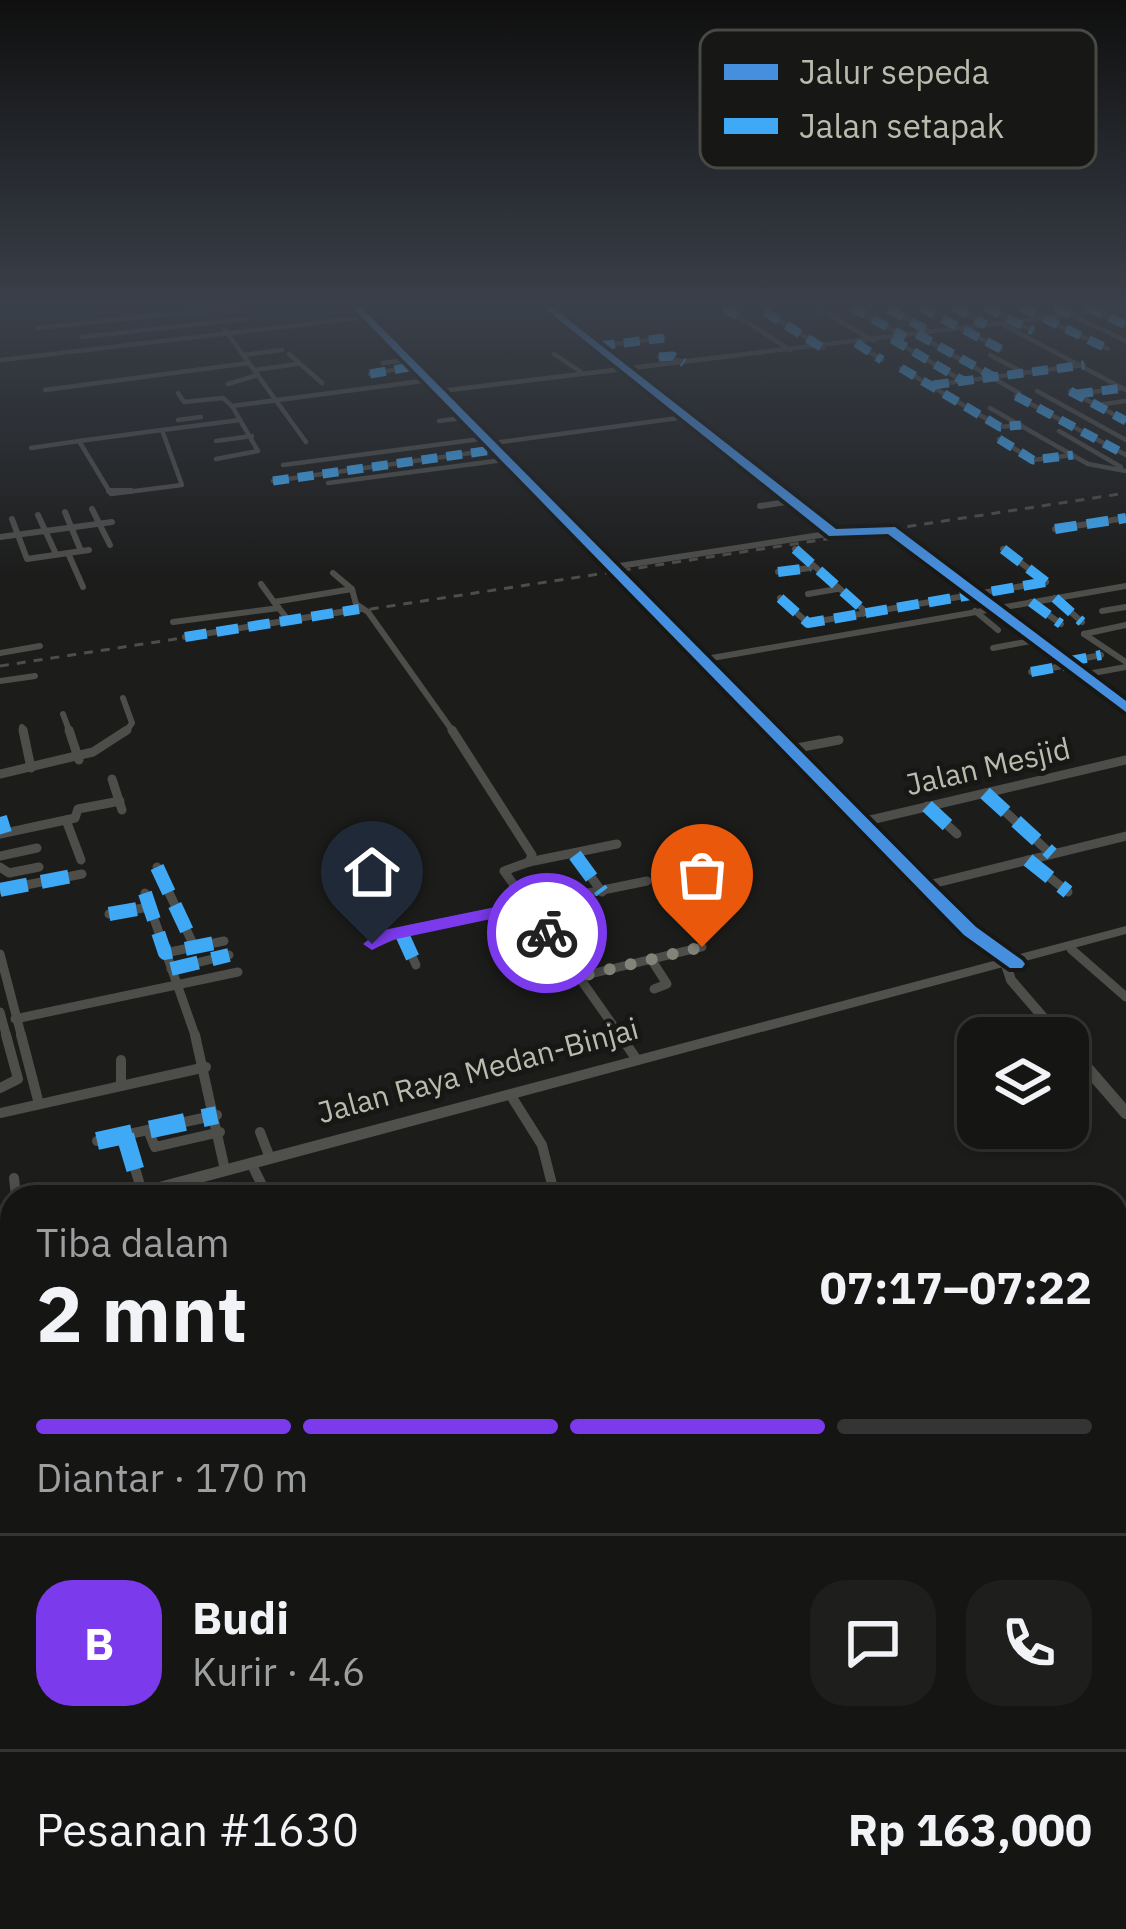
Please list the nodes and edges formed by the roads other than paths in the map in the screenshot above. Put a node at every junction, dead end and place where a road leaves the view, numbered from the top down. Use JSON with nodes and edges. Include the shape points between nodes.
{"nodes":[{"id":1,"x":181,"y":397,"type":"edge"},
{"id":2,"x":292,"y":397,"type":"edge"},
{"id":3,"x":447,"y":397,"type":"edge"},
{"id":4,"x":662,"y":397,"type":"edge"},
{"id":5,"x":951,"y":397,"type":"edge"},
{"id":6,"x":1023,"y":397,"type":"edge"},
{"id":7,"x":1048,"y":397,"type":"edge"},
{"id":8,"x":1082,"y":397,"type":"edge"},
{"id":9,"x":276,"y":399,"type":"junction"},
{"id":10,"x":1126,"y":401,"type":"edge"},
{"id":11,"x":1097,"y":405,"type":"junction"},
{"id":12,"x":232,"y":406,"type":"junction"},
{"id":13,"x":991,"y":408,"type":"dead end"},
{"id":14,"x":469,"y":417,"type":"junction"},
{"id":15,"x":686,"y":417,"type":"junction"},
{"id":16,"x":202,"y":418,"type":"junction"},
{"id":17,"x":178,"y":420,"type":"dead end"},
{"id":18,"x":241,"y":420,"type":"junction"},
{"id":19,"x":439,"y":421,"type":"dead end"},
{"id":20,"x":1126,"y":421,"type":"edge"},
{"id":21,"x":1022,"y":425,"type":"junction"},
{"id":22,"x":605,"y":429,"type":"junction"},
{"id":23,"x":162,"y":430,"type":"junction"},
{"id":24,"x":1059,"y":431,"type":"dead end"},
{"id":25,"x":251,"y":436,"type":"junction"},
{"id":26,"x":998,"y":439,"type":"dead end"},
{"id":27,"x":615,"y":440,"type":"dead end"},
{"id":28,"x":1126,"y":440,"type":"edge"},
{"id":29,"x":79,"y":441,"type":"junction"},
{"id":30,"x":217,"y":442,"type":"dead end"},
{"id":31,"x":306,"y":442,"type":"dead end"},
{"id":32,"x":493,"y":443,"type":"junction"},
{"id":33,"x":31,"y":448,"type":"dead end"},
{"id":34,"x":1073,"y":455,"type":"junction"},
{"id":35,"x":1126,"y":455,"type":"edge"},
{"id":36,"x":216,"y":459,"type":"dead end"},
{"id":37,"x":511,"y":459,"type":"junction"},
{"id":38,"x":283,"y":464,"type":"dead end"},
{"id":39,"x":370,"y":468,"type":"junction"},
{"id":40,"x":1126,"y":471,"type":"edge"},
{"id":41,"x":340,"y":472,"type":"junction"},
{"id":42,"x":376,"y":477,"type":"junction"},
{"id":43,"x":272,"y":481,"type":"dead end"},
{"id":44,"x":346,"y":481,"type":"junction"},
{"id":45,"x":328,"y":483,"type":"dead end"},
{"id":46,"x":793,"y":501,"type":"junction"},
{"id":47,"x":760,"y":506,"type":"dead end"},
{"id":48,"x":92,"y":509,"type":"dead end"},
{"id":49,"x":65,"y":512,"type":"dead end"},
{"id":50,"x":38,"y":515,"type":"dead end"},
{"id":51,"x":1126,"y":518,"type":"edge"},
{"id":52,"x":12,"y":520,"type":"dead end"},
{"id":53,"x":112,"y":522,"type":"dead end"},
{"id":54,"x":100,"y":524,"type":"junction"},
{"id":55,"x":72,"y":528,"type":"junction"},
{"id":56,"x":1055,"y":529,"type":"dead end"},
{"id":57,"x":45,"y":531,"type":"junction"},
{"id":58,"x":833,"y":532,"type":"junction"},
{"id":59,"x":18,"y":535,"type":"junction"},
{"id":60,"x":0,"y":537,"type":"edge"},
{"id":61,"x":110,"y":545,"type":"dead end"},
{"id":62,"x":795,"y":549,"type":"dead end"},
{"id":63,"x":1003,"y":549,"type":"dead end"},
{"id":64,"x":68,"y":553,"type":"junction"},
{"id":65,"x":56,"y":554,"type":"junction"},
{"id":66,"x":612,"y":567,"type":"junction"},
{"id":67,"x":810,"y":568,"type":"junction"},
{"id":68,"x":778,"y":572,"type":"dead end"},
{"id":69,"x":333,"y":573,"type":"dead end"},
{"id":70,"x":261,"y":584,"type":"dead end"},
{"id":71,"x":82,"y":586,"type":"dead end"},
{"id":72,"x":837,"y":589,"type":"junction"},
{"id":73,"x":1124,"y":589,"type":"edge"},
{"id":74,"x":352,"y":590,"type":"junction"},
{"id":75,"x":808,"y":594,"type":"dead end"},
{"id":76,"x":976,"y":595,"type":"junction"},
{"id":77,"x":780,"y":598,"type":"dead end"},
{"id":78,"x":1055,"y":598,"type":"junction"},
{"id":79,"x":1031,"y":602,"type":"junction"},
{"id":80,"x":276,"y":605,"type":"junction"},
{"id":81,"x":1126,"y":607,"type":"edge"},
{"id":82,"x":993,"y":608,"type":"junction"},
{"id":83,"x":359,"y":609,"type":"junction"},
{"id":84,"x":974,"y":611,"type":"junction"},
{"id":85,"x":1102,"y":611,"type":"dead end"},
{"id":86,"x":868,"y":614,"type":"junction"},
{"id":87,"x":289,"y":621,"type":"junction"},
{"id":88,"x":173,"y":622,"type":"dead end"},
{"id":89,"x":1082,"y":622,"type":"dead end"},
{"id":90,"x":808,"y":623,"type":"junction"},
{"id":91,"x":1061,"y":624,"type":"dead end"},
{"id":92,"x":1126,"y":626,"type":"edge"},
{"id":93,"x":1112,"y":628,"type":"junction"},
{"id":94,"x":998,"y":630,"type":"dead end"},
{"id":95,"x":185,"y":637,"type":"dead end"},
{"id":96,"x":1126,"y":638,"type":"edge"},
{"id":97,"x":825,"y":639,"type":"junction"},
{"id":98,"x":1036,"y":640,"type":"junction"},
{"id":99,"x":40,"y":646,"type":"dead end"},
{"id":100,"x":994,"y":648,"type":"dead end"},
{"id":101,"x":0,"y":653,"type":"edge"},
{"id":102,"x":1101,"y":655,"type":"dead end"},
{"id":103,"x":706,"y":659,"type":"junction"},
{"id":104,"x":1067,"y":663,"type":"junction"},
{"id":105,"x":1126,"y":664,"type":"edge"},
{"id":106,"x":20,"y":672,"type":"dead end"},
{"id":107,"x":1031,"y":672,"type":"dead end"},
{"id":108,"x":1082,"y":675,"type":"junction"},
{"id":109,"x":35,"y":676,"type":"dead end"},
{"id":110,"x":0,"y":678,"type":"edge"},
{"id":111,"x":123,"y":698,"type":"dead end"},
{"id":112,"x":1126,"y":708,"type":"edge"},
{"id":113,"x":63,"y":714,"type":"dead end"},
{"id":114,"x":22,"y":727,"type":"dead end"},
{"id":115,"x":839,"y":740,"type":"dead end"},
{"id":116,"x":792,"y":749,"type":"junction"},
{"id":117,"x":79,"y":760,"type":"junction"},
{"id":118,"x":1126,"y":760,"type":"edge"},
{"id":119,"x":31,"y":768,"type":"junction"},
{"id":120,"x":0,"y":774,"type":"edge"},
{"id":121,"x":112,"y":779,"type":"dead end"},
{"id":122,"x":985,"y":793,"type":"junction"},
{"id":123,"x":927,"y":806,"type":"junction"},
{"id":124,"x":0,"y":817,"type":"edge"},
{"id":125,"x":66,"y":820,"type":"junction"},
{"id":126,"x":862,"y":822,"type":"junction"},
{"id":127,"x":3,"y":833,"type":"edge"},
{"id":128,"x":957,"y":834,"type":"dead end"},
{"id":129,"x":1126,"y":836,"type":"edge"},
{"id":130,"x":617,"y":844,"type":"dead end"},
{"id":131,"x":38,"y":848,"type":"dead end"},
{"id":132,"x":575,"y":854,"type":"junction"},
{"id":133,"x":1052,"y":854,"type":"junction"},
{"id":134,"x":0,"y":856,"type":"edge"},
{"id":135,"x":81,"y":860,"type":"dead end"},
{"id":136,"x":1028,"y":860,"type":"junction"},
{"id":137,"x":530,"y":862,"type":"junction"},
{"id":138,"x":0,"y":867,"type":"edge"},
{"id":139,"x":39,"y":867,"type":"dead end"},
{"id":140,"x":158,"y":867,"type":"dead end"},
{"id":141,"x":82,"y":874,"type":"dead end"},
{"id":142,"x":647,"y":881,"type":"dead end"},
{"id":143,"x":924,"y":886,"type":"junction"},
{"id":144,"x":0,"y":890,"type":"edge"},
{"id":145,"x":602,"y":892,"type":"junction"},
{"id":146,"x":1068,"y":892,"type":"dead end"},
{"id":147,"x":145,"y":893,"type":"dead end"},
{"id":148,"x":529,"y":905,"type":"junction"},
{"id":149,"x":149,"y":907,"type":"junction"},
{"id":150,"x":109,"y":914,"type":"dead end"},
{"id":151,"x":401,"y":932,"type":"junction"},
{"id":152,"x":1126,"y":932,"type":"edge"},
{"id":153,"x":224,"y":941,"type":"dead end"},
{"id":154,"x":372,"y":944,"type":"dead end"},
{"id":155,"x":194,"y":946,"type":"junction"},
{"id":156,"x":702,"y":947,"type":"dead end"},
{"id":157,"x":1070,"y":949,"type":"junction"},
{"id":158,"x":165,"y":953,"type":"junction"},
{"id":159,"x":0,"y":954,"type":"edge"},
{"id":160,"x":229,"y":955,"type":"dead end"},
{"id":161,"x":651,"y":959,"type":"junction"},
{"id":162,"x":416,"y":965,"type":"dead end"},
{"id":163,"x":1004,"y":967,"type":"junction"},
{"id":164,"x":171,"y":969,"type":"junction"},
{"id":165,"x":238,"y":972,"type":"dead end"},
{"id":166,"x":578,"y":977,"type":"junction"},
{"id":167,"x":176,"y":985,"type":"junction"},
{"id":168,"x":653,"y":989,"type":"dead end"},
{"id":169,"x":1126,"y":997,"type":"edge"},
{"id":170,"x":0,"y":1012,"type":"edge"},
{"id":171,"x":1044,"y":1017,"type":"edge"},
{"id":172,"x":15,"y":1019,"type":"junction"},
{"id":173,"x":5,"y":1045,"type":"edge"},
{"id":174,"x":121,"y":1060,"type":"dead end"},
{"id":175,"x":637,"y":1060,"type":"junction"},
{"id":176,"x":206,"y":1067,"type":"junction"},
{"id":177,"x":1089,"y":1070,"type":"edge"},
{"id":178,"x":121,"y":1086,"type":"junction"},
{"id":179,"x":0,"y":1088,"type":"edge"},
{"id":180,"x":513,"y":1099,"type":"junction"},
{"id":181,"x":39,"y":1104,"type":"junction"},
{"id":182,"x":1125,"y":1111,"type":"edge"},
{"id":183,"x":0,"y":1113,"type":"edge"},
{"id":184,"x":217,"y":1115,"type":"junction"},
{"id":185,"x":148,"y":1130,"type":"junction"},
{"id":186,"x":220,"y":1132,"type":"junction"},
{"id":187,"x":260,"y":1132,"type":"dead end"},
{"id":188,"x":124,"y":1135,"type":"junction"},
{"id":189,"x":97,"y":1141,"type":"dead end"},
{"id":190,"x":262,"y":1163,"type":"junction"},
{"id":191,"x":225,"y":1170,"type":"junction"},
{"id":192,"x":14,"y":1178,"type":"dead end"},
{"id":193,"x":15,"y":1185,"type":"edge"},
{"id":194,"x":135,"y":1185,"type":"edge"},
{"id":195,"x":175,"y":1185,"type":"edge"},
{"id":196,"x":179,"y":1185,"type":"edge"},
{"id":197,"x":266,"y":1185,"type":"edge"},
{"id":198,"x":551,"y":1185,"type":"edge"}],
"edges":[{"from":1,"to":12,"type":"street","via":[[225,398]]},
{"from":2,"to":9,"type":"street"},
{"from":3,"to":14,"type":"street"},
{"from":4,"to":15,"type":"street"},
{"from":5,"to":21,"type":"street","via":[[1000,427]]},
{"from":6,"to":35,"type":"street"},
{"from":7,"to":28,"type":"street"},
{"from":8,"to":11,"type":"street"},
{"from":9,"to":12,"type":"street"},
{"from":9,"to":31,"type":"street"},
{"from":10,"to":11,"type":"street"},
{"from":11,"to":20,"type":"street"},
{"from":12,"to":18,"type":"street"},
{"from":13,"to":21,"type":"street"},
{"from":14,"to":19,"type":"street"},
{"from":14,"to":32,"type":"street"},
{"from":15,"to":22,"type":"street"},
{"from":15,"to":46,"type":"street"},
{"from":16,"to":17,"type":"street"},
{"from":16,"to":18,"type":"street"},
{"from":16,"to":23,"type":"street"},
{"from":18,"to":25,"type":"street"},
{"from":21,"to":34,"type":"street"},
{"from":22,"to":27,"type":"street"},
{"from":22,"to":32,"type":"street"},
{"from":23,"to":29,"type":"street"},
{"from":23,"to":29,"type":"street","via":[[182,485],[121,496],[111,494]]},
{"from":24,"to":40,"type":"street"},
{"from":25,"to":30,"type":"street"},
{"from":25,"to":36,"type":"street","via":[[257,452]]},
{"from":26,"to":34,"type":"street","via":[[1033,460]]},
{"from":29,"to":33,"type":"street"},
{"from":32,"to":37,"type":"street"},
{"from":32,"to":38,"type":"street"},
{"from":32,"to":39,"type":"street"},
{"from":34,"to":40,"type":"street"},
{"from":37,"to":42,"type":"street"},
{"from":37,"to":66,"type":"street"},
{"from":39,"to":41,"type":"street"},
{"from":39,"to":42,"type":"street"},
{"from":41,"to":43,"type":"street"},
{"from":41,"to":44,"type":"street"},
{"from":42,"to":44,"type":"street"},
{"from":44,"to":45,"type":"street"},
{"from":46,"to":47,"type":"street"},
{"from":46,"to":58,"type":"street"},
{"from":48,"to":54,"type":"street"},
{"from":49,"to":55,"type":"street"},
{"from":50,"to":57,"type":"street"},
{"from":51,"to":56,"type":"street"},
{"from":52,"to":59,"type":"street"},
{"from":53,"to":54,"type":"street"},
{"from":54,"to":55,"type":"street"},
{"from":54,"to":61,"type":"street"},
{"from":55,"to":57,"type":"street"},
{"from":55,"to":64,"type":"street","via":[[85,550]]},
{"from":57,"to":59,"type":"street"},
{"from":57,"to":65,"type":"street"},
{"from":58,"to":66,"type":"street"},
{"from":58,"to":76,"type":"street","via":[[891,530]]},
{"from":59,"to":60,"type":"street"},
{"from":59,"to":65,"type":"street","via":[[27,559]]},
{"from":62,"to":67,"type":"street"},
{"from":63,"to":76,"type":"street","via":[[1046,582]]},
{"from":64,"to":65,"type":"street"},
{"from":64,"to":71,"type":"street"},
{"from":66,"to":103,"type":"street"},
{"from":67,"to":68,"type":"street"},
{"from":67,"to":72,"type":"street"},
{"from":69,"to":74,"type":"street"},
{"from":70,"to":80,"type":"street"},
{"from":72,"to":75,"type":"street"},
{"from":72,"to":86,"type":"street"},
{"from":73,"to":78,"type":"street"},
{"from":74,"to":80,"type":"street"},
{"from":74,"to":83,"type":"street"},
{"from":76,"to":82,"type":"street"},
{"from":76,"to":86,"type":"street"},
{"from":77,"to":90,"type":"street"},
{"from":78,"to":79,"type":"street"},
{"from":78,"to":89,"type":"street"},
{"from":79,"to":82,"type":"street"},
{"from":79,"to":91,"type":"street"},
{"from":80,"to":87,"type":"street"},
{"from":80,"to":88,"type":"street"},
{"from":81,"to":85,"type":"street"},
{"from":82,"to":84,"type":"street"},
{"from":82,"to":98,"type":"street"},
{"from":83,"to":87,"type":"street"},
{"from":83,"to":137,"type":"street","via":[[482,773]]},
{"from":84,"to":94,"type":"street"},
{"from":84,"to":97,"type":"street"},
{"from":86,"to":90,"type":"street"},
{"from":87,"to":95,"type":"street"},
{"from":90,"to":97,"type":"street"},
{"from":92,"to":93,"type":"street"},
{"from":93,"to":96,"type":"street"},
{"from":93,"to":105,"type":"street","via":[[1084,634]]},
{"from":97,"to":103,"type":"street"},
{"from":98,"to":100,"type":"street"},
{"from":98,"to":104,"type":"street"},
{"from":99,"to":101,"type":"street"},
{"from":102,"to":104,"type":"street"},
{"from":103,"to":116,"type":"street"},
{"from":104,"to":107,"type":"street"},
{"from":104,"to":108,"type":"street"},
{"from":105,"to":108,"type":"street"},
{"from":106,"to":110,"type":"street"},
{"from":108,"to":112,"type":"street"},
{"from":109,"to":110,"type":"street"},
{"from":111,"to":117,"type":"street","via":[[129,731]]},
{"from":113,"to":117,"type":"street"},
{"from":114,"to":119,"type":"street"},
{"from":115,"to":116,"type":"street"},
{"from":116,"to":126,"type":"street"},
{"from":117,"to":119,"type":"street"},
{"from":118,"to":122,"type":"street","name":"Jalan Mesjid"},
{"from":119,"to":120,"type":"street"},
{"from":121,"to":125,"type":"street","via":[[121,806],[78,808]]},
{"from":122,"to":123,"type":"street","name":"Jalan Mesjid"},
{"from":122,"to":133,"type":"street"},
{"from":123,"to":126,"type":"street","name":"Jalan Mesjid"},
{"from":123,"to":128,"type":"street"},
{"from":124,"to":127,"type":"street"},
{"from":125,"to":127,"type":"street"},
{"from":125,"to":135,"type":"street"},
{"from":126,"to":143,"type":"street"},
{"from":129,"to":133,"type":"street"},
{"from":130,"to":132,"type":"street"},
{"from":131,"to":134,"type":"street"},
{"from":132,"to":137,"type":"street"},
{"from":132,"to":145,"type":"street"},
{"from":133,"to":136,"type":"street"},
{"from":136,"to":143,"type":"street"},
{"from":136,"to":146,"type":"street"},
{"from":137,"to":148,"type":"street","via":[[504,870]]},
{"from":138,"to":139,"type":"street"},
{"from":140,"to":155,"type":"street"},
{"from":141,"to":144,"type":"street"},
{"from":142,"to":145,"type":"street"},
{"from":143,"to":163,"type":"street"},
{"from":145,"to":148,"type":"street"},
{"from":147,"to":149,"type":"street"},
{"from":148,"to":151,"type":"street"},
{"from":148,"to":166,"type":"street"},
{"from":149,"to":150,"type":"street"},
{"from":149,"to":158,"type":"street"},
{"from":151,"to":154,"type":"street"},
{"from":151,"to":162,"type":"street"},
{"from":152,"to":157,"type":"highway","name":"Jalan Raya Medan-Binjai"},
{"from":152,"to":163,"type":"highway","name":"Jalan Raya Medan-Binjai"},
{"from":153,"to":155,"type":"street"},
{"from":155,"to":158,"type":"street"},
{"from":156,"to":161,"type":"street"},
{"from":157,"to":163,"type":"highway","name":"Jalan Raya Medan-Binjai"},
{"from":157,"to":169,"type":"street"},
{"from":158,"to":164,"type":"street"},
{"from":159,"to":172,"type":"street"},
{"from":160,"to":164,"type":"street"},
{"from":161,"to":166,"type":"street"},
{"from":161,"to":168,"type":"street","via":[[667,984]]},
{"from":163,"to":171,"type":"street"},
{"from":163,"to":175,"type":"highway","name":"Jalan Raya Medan-Binjai"},
{"from":163,"to":180,"type":"highway","name":"Jalan Raya Medan-Binjai"},
{"from":164,"to":167,"type":"street"},
{"from":165,"to":167,"type":"street"},
{"from":166,"to":175,"type":"street"},
{"from":167,"to":172,"type":"street"},
{"from":167,"to":176,"type":"street"},
{"from":170,"to":173,"type":"street"},
{"from":172,"to":181,"type":"street"},
{"from":173,"to":179,"type":"street","via":[[18,1079]]},
{"from":174,"to":178,"type":"street"},
{"from":175,"to":190,"type":"highway","name":"Jalan Raya Medan-Binjai"},
{"from":176,"to":178,"type":"street"},
{"from":176,"to":184,"type":"street"},
{"from":177,"to":182,"type":"street"},
{"from":178,"to":181,"type":"street"},
{"from":180,"to":190,"type":"highway","name":"Jalan Raya Medan-Binjai"},
{"from":180,"to":198,"type":"street","via":[[542,1145]]},
{"from":181,"to":183,"type":"street"},
{"from":184,"to":185,"type":"street"},
{"from":184,"to":186,"type":"street"},
{"from":185,"to":186,"type":"street","via":[[154,1147]]},
{"from":185,"to":188,"type":"street"},
{"from":186,"to":191,"type":"street"},
{"from":187,"to":190,"type":"street"},
{"from":188,"to":189,"type":"street"},
{"from":188,"to":194,"type":"street"},
{"from":190,"to":191,"type":"highway","name":"Jalan Raya Medan-Binjai"},
{"from":190,"to":196,"type":"highway","name":"Jalan Raya Medan-Binjai"},
{"from":190,"to":197,"type":"street"},
{"from":191,"to":195,"type":"highway","name":"Jalan Raya Medan-Binjai"},
{"from":192,"to":193,"type":"street"}]}
